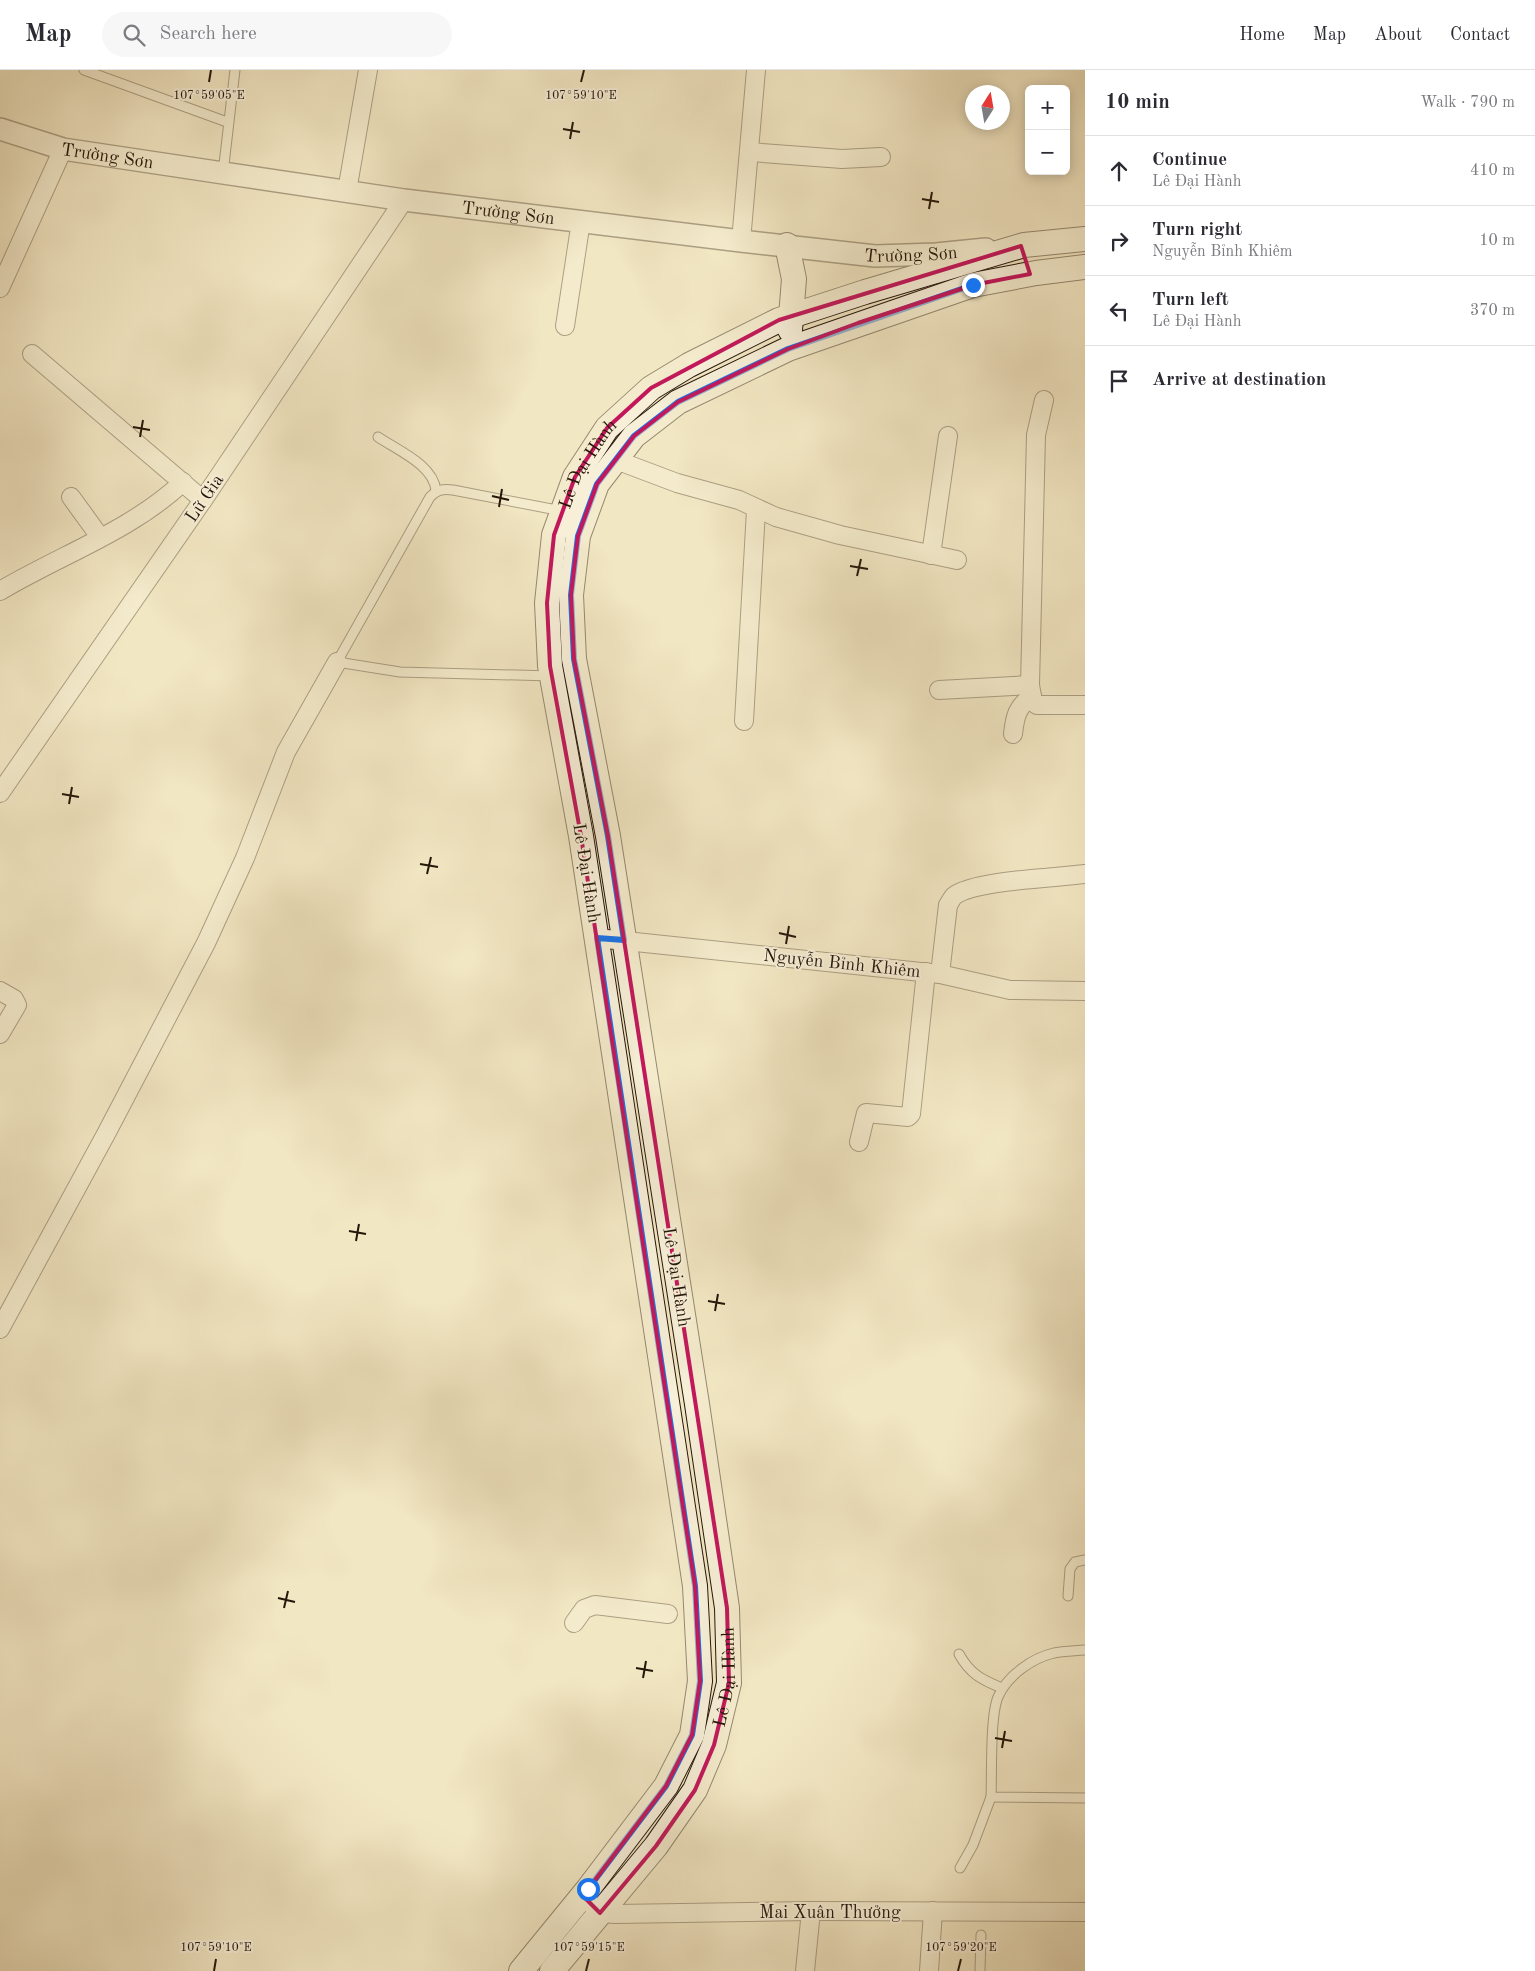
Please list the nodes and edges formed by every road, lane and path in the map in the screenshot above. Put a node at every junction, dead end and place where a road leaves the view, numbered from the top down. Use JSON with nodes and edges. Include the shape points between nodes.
{"nodes":[{"id":1,"x":84,"y":70,"type":"edge"},
{"id":2,"x":235,"y":70,"type":"edge"},
{"id":3,"x":368,"y":70,"type":"edge"},
{"id":4,"x":756,"y":70,"type":"edge"},
{"id":5,"x":227,"y":122,"type":"junction"},
{"id":6,"x":0,"y":129,"type":"edge"},
{"id":7,"x":63,"y":149,"type":"junction"},
{"id":8,"x":750,"y":152,"type":"junction"},
{"id":9,"x":881,"y":157,"type":"dead end"},
{"id":10,"x":222,"y":174,"type":"junction"},
{"id":11,"x":347,"y":191,"type":"junction"},
{"id":12,"x":404,"y":200,"type":"junction"},
{"id":13,"x":581,"y":222,"type":"junction"},
{"id":14,"x":1085,"y":239,"type":"edge"},
{"id":15,"x":741,"y":241,"type":"junction"},
{"id":16,"x":787,"y":245,"type":"junction"},
{"id":17,"x":1021,"y":246,"type":"junction"},
{"id":18,"x":1085,"y":267,"type":"edge"},
{"id":19,"x":1030,"y":274,"type":"junction"},
{"id":20,"x":0,"y":288,"type":"edge"},
{"id":21,"x":790,"y":316,"type":"junction"},
{"id":22,"x":564,"y":326,"type":"dead end"},
{"id":23,"x":790,"y":349,"type":"junction"},
{"id":24,"x":32,"y":354,"type":"dead end"},
{"id":25,"x":1044,"y":400,"type":"dead end"},
{"id":26,"x":948,"y":436,"type":"dead end"},
{"id":27,"x":378,"y":437,"type":"dead end"},
{"id":28,"x":616,"y":460,"type":"junction"},
{"id":29,"x":183,"y":482,"type":"junction"},
{"id":30,"x":436,"y":491,"type":"junction"},
{"id":31,"x":71,"y":497,"type":"dead end"},
{"id":32,"x":203,"y":500,"type":"junction"},
{"id":33,"x":756,"y":510,"type":"junction"},
{"id":34,"x":563,"y":511,"type":"junction"},
{"id":35,"x":100,"y":537,"type":"junction"},
{"id":36,"x":931,"y":556,"type":"junction"},
{"id":37,"x":957,"y":560,"type":"dead end"},
{"id":38,"x":1,"y":589,"type":"edge"},
{"id":39,"x":337,"y":662,"type":"junction"},
{"id":40,"x":552,"y":676,"type":"junction"},
{"id":41,"x":939,"y":690,"type":"dead end"},
{"id":42,"x":1031,"y":691,"type":"junction"},
{"id":43,"x":1085,"y":705,"type":"edge"},
{"id":44,"x":744,"y":721,"type":"dead end"},
{"id":45,"x":1013,"y":734,"type":"dead end"},
{"id":46,"x":0,"y":793,"type":"edge"},
{"id":47,"x":1085,"y":874,"type":"edge"},
{"id":48,"x":597,"y":938,"type":"junction"},
{"id":49,"x":624,"y":940,"type":"junction"},
{"id":50,"x":933,"y":973,"type":"junction"},
{"id":51,"x":0,"y":991,"type":"edge"},
{"id":52,"x":1085,"y":991,"type":"edge"},
{"id":53,"x":0,"y":1034,"type":"edge"},
{"id":54,"x":859,"y":1142,"type":"dead end"},
{"id":55,"x":0,"y":1329,"type":"edge"},
{"id":56,"x":1085,"y":1560,"type":"edge"},
{"id":57,"x":1068,"y":1596,"type":"dead end"},
{"id":58,"x":668,"y":1614,"type":"dead end"},
{"id":59,"x":574,"y":1623,"type":"dead end"},
{"id":60,"x":1085,"y":1650,"type":"edge"},
{"id":61,"x":959,"y":1654,"type":"dead end"},
{"id":62,"x":1002,"y":1688,"type":"junction"},
{"id":63,"x":991,"y":1797,"type":"junction"},
{"id":64,"x":1085,"y":1798,"type":"edge"},
{"id":65,"x":960,"y":1868,"type":"dead end"},
{"id":66,"x":582,"y":1896,"type":"junction"},
{"id":67,"x":811,"y":1911,"type":"junction"},
{"id":68,"x":933,"y":1911,"type":"junction"},
{"id":69,"x":1085,"y":1912,"type":"edge"},
{"id":70,"x":600,"y":1913,"type":"junction"},
{"id":71,"x":981,"y":1935,"type":"dead end"},
{"id":72,"x":521,"y":1971,"type":"edge"},
{"id":73,"x":552,"y":1971,"type":"edge"},
{"id":74,"x":805,"y":1971,"type":"edge"},
{"id":75,"x":929,"y":1971,"type":"edge"},
{"id":76,"x":980,"y":1971,"type":"edge"}],
"edges":[{"from":1,"to":5,"type":"lane"},
{"from":2,"to":5,"type":"lane"},
{"from":3,"to":11,"type":"street"},
{"from":4,"to":8,"type":"street"},
{"from":5,"to":10,"type":"lane"},
{"from":6,"to":7,"type":"street","name":"Trường Sơn"},
{"from":7,"to":10,"type":"street","name":"Trường Sơn"},
{"from":7,"to":20,"type":"street"},
{"from":8,"to":9,"type":"street","via":[[842,160]]},
{"from":8,"to":15,"type":"street"},
{"from":10,"to":11,"type":"street","name":"Trường Sơn"},
{"from":11,"to":12,"type":"street","name":"Trường Sơn"},
{"from":12,"to":13,"type":"street","name":"Trường Sơn"},
{"from":12,"to":32,"type":"street","name":"Lữ Gia"},
{"from":13,"to":15,"type":"street","name":"Trường Sơn"},
{"from":13,"to":22,"type":"street"},
{"from":14,"to":17,"type":"main road","name":"Lê Đại Hành"},
{"from":15,"to":16,"type":"street","name":"Trường Sơn"},
{"from":16,"to":17,"type":"street","name":"Trường Sơn","via":[[875,256]]},
{"from":16,"to":21,"type":"main road","via":[[794,279]]},
{"from":17,"to":19,"type":"main road"},
{"from":17,"to":21,"type":"main road","name":"Lê Đại Hành"},
{"from":18,"to":19,"type":"main road","name":"Lê Đại Hành"},
{"from":19,"to":23,"type":"main road","name":"Lê Đại Hành","via":[[973,285]]},
{"from":21,"to":23,"type":"main road"},
{"from":21,"to":34,"type":"main road","name":"Lê Đại Hành","via":[[689,365],[650,388],[608,428],[575,477]]},
{"from":23,"to":28,"type":"main road","name":"Lê Đại Hành","via":[[678,402],[634,436]]},
{"from":24,"to":29,"type":"street"},
{"from":25,"to":42,"type":"street","via":[[1036,434]]},
{"from":26,"to":36,"type":"street"},
{"from":27,"to":30,"type":"lane","via":[[428,472]]},
{"from":28,"to":33,"type":"street","via":[[677,483],[730,498]]},
{"from":28,"to":49,"type":"main road","name":"Lê Đại Hành","via":[[597,484],[578,536],[571,595],[574,659]]},
{"from":29,"to":32,"type":"street"},
{"from":29,"to":35,"type":"street","via":[[154,507]]},
{"from":30,"to":34,"type":"lane","via":[[453,490]]},
{"from":30,"to":39,"type":"lane"},
{"from":31,"to":35,"type":"street"},
{"from":32,"to":46,"type":"street","name":"Lữ Gia"},
{"from":33,"to":36,"type":"street","via":[[840,535]]},
{"from":33,"to":44,"type":"street"},
{"from":34,"to":40,"type":"main road","name":"Lê Đại Hành","via":[[554,535],[547,603]]},
{"from":35,"to":38,"type":"street"},
{"from":36,"to":37,"type":"street"},
{"from":39,"to":40,"type":"lane","via":[[400,672]]},
{"from":39,"to":55,"type":"street","via":[[286,752],[245,858],[206,943]]},
{"from":40,"to":48,"type":"main road","name":"Lê Đại Hành"},
{"from":41,"to":42,"type":"street"},
{"from":42,"to":43,"type":"street","via":[[1037,704]]},
{"from":42,"to":45,"type":"street","via":[[1014,716]]},
{"from":47,"to":50,"type":"street","via":[[973,888],[954,896],[948,905]]},
{"from":48,"to":49,"type":"street","name":"Nguyễn Bỉnh Khiêm"},
{"from":48,"to":66,"type":"main road","name":"Lê Đại Hành","via":[[695,1586],[700,1681],[692,1735],[666,1786]]},
{"from":49,"to":50,"type":"street","name":"Nguyễn Bỉnh Khiêm"},
{"from":49,"to":70,"type":"main road","name":"Lê Đại Hành","via":[[726,1608],[729,1683],[714,1745],[695,1790],[656,1846]]},
{"from":50,"to":52,"type":"street","name":"Nguyễn Bỉnh Khiêm","via":[[1010,990]]},
{"from":50,"to":54,"type":"street","via":[[911,1114],[908,1117],[866,1113]]},
{"from":51,"to":53,"type":"street","via":[[14,999],[17,1005]]},
{"from":56,"to":57,"type":"lane","via":[[1074,1562],[1070,1569]]},
{"from":58,"to":59,"type":"street","via":[[595,1605],[584,1609]]},
{"from":60,"to":62,"type":"lane","via":[[1040,1657]]},
{"from":61,"to":62,"type":"lane","via":[[971,1673]]},
{"from":62,"to":63,"type":"lane","via":[[995,1707]]},
{"from":63,"to":64,"type":"lane"},
{"from":63,"to":65,"type":"lane"},
{"from":66,"to":70,"type":"street"},
{"from":66,"to":72,"type":"main road","name":"Lê Đại Hành"},
{"from":67,"to":68,"type":"street","name":"Mai Xuân Thưởng"},
{"from":67,"to":70,"type":"street","name":"Mai Xuân Thưởng"},
{"from":67,"to":74,"type":"street"},
{"from":68,"to":69,"type":"street","name":"Mai Xuân Thưởng"},
{"from":68,"to":75,"type":"street"},
{"from":70,"to":73,"type":"main road","name":"Lê Đại Hành"},
{"from":71,"to":76,"type":"lane"}]}
